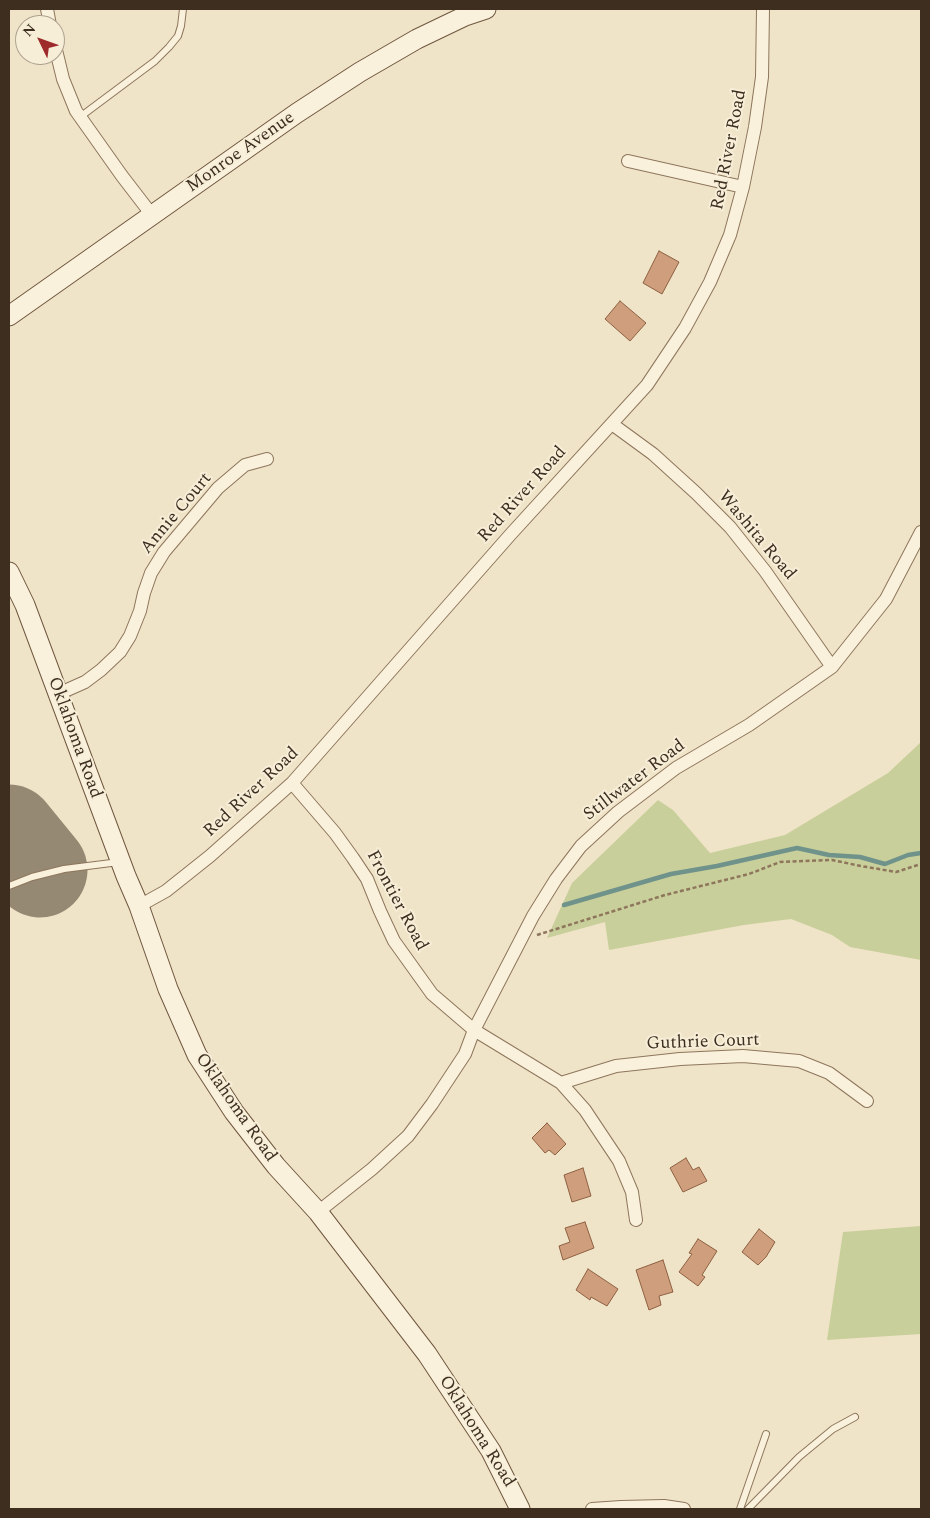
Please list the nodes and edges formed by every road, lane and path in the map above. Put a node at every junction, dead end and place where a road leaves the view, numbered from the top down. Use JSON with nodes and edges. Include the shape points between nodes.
{"nodes":[{"id":1,"x":184,"y":9,"type":"edge"},
{"id":2,"x":486,"y":9,"type":"edge"},
{"id":3,"x":763,"y":9,"type":"edge"},
{"id":4,"x":60,"y":65,"type":"edge"},
{"id":5,"x":80,"y":117,"type":"junction"},
{"id":6,"x":628,"y":161,"type":"dead end"},
{"id":7,"x":744,"y":187,"type":"junction"},
{"id":8,"x":152,"y":215,"type":"junction"},
{"id":9,"x":9,"y":316,"type":"edge"},
{"id":10,"x":612,"y":424,"type":"junction"},
{"id":11,"x":267,"y":459,"type":"dead end"},
{"id":12,"x":921,"y":532,"type":"edge"},
{"id":13,"x":9,"y":572,"type":"edge"},
{"id":14,"x":832,"y":667,"type":"junction"},
{"id":15,"x":58,"y":694,"type":"junction"},
{"id":16,"x":292,"y":783,"type":"junction"},
{"id":17,"x":121,"y":862,"type":"junction"},
{"id":18,"x":921,"y":864,"type":"edge"},
{"id":19,"x":9,"y":886,"type":"edge"},
{"id":20,"x":139,"y":906,"type":"junction"},
{"id":21,"x":521,"y":940,"type":"junction"},
{"id":22,"x":474,"y":1030,"type":"junction"},
{"id":23,"x":561,"y":1083,"type":"junction"},
{"id":24,"x":867,"y":1101,"type":"dead end"},
{"id":25,"x":318,"y":1212,"type":"junction"},
{"id":26,"x":636,"y":1220,"type":"dead end"},
{"id":27,"x":855,"y":1417,"type":"dead end"},
{"id":28,"x":766,"y":1434,"type":"dead end"},
{"id":29,"x":520,"y":1509,"type":"edge"},
{"id":30,"x":592,"y":1509,"type":"edge"},
{"id":31,"x":684,"y":1509,"type":"edge"},
{"id":32,"x":740,"y":1509,"type":"edge"},
{"id":33,"x":748,"y":1509,"type":"edge"}],
"edges":[{"from":1,"to":5,"type":"lane","via":[[178,36],[168,47]]},
{"from":2,"to":8,"type":"street","name":"Monroe Avenue","via":[[417,39],[360,72]]},
{"from":3,"to":7,"type":"street","name":"Red River Road","via":[[762,77]]},
{"from":4,"to":5,"type":"street"},
{"from":5,"to":8,"type":"street"},
{"from":6,"to":7,"type":"street"},
{"from":7,"to":10,"type":"street","name":"Red River Road","via":[[730,235],[685,328],[646,384]]},
{"from":8,"to":9,"type":"street","name":"Monroe Avenue"},
{"from":10,"to":14,"type":"street","name":"Washita Road","via":[[653,454],[730,527]]},
{"from":10,"to":16,"type":"street","name":"Red River Road"},
{"from":11,"to":15,"type":"street","name":"Annie Court","via":[[245,465],[218,488],[164,552],[151,573],[140,611],[120,652],[85,682]]},
{"from":12,"to":14,"type":"street","name":"Stillwater Road","via":[[886,599]]},
{"from":13,"to":15,"type":"street","name":"Oklahoma Road"},
{"from":14,"to":21,"type":"street","name":"Stillwater Road","via":[[748,725],[676,768],[618,812],[580,846],[556,879]]},
{"from":15,"to":17,"type":"street","name":"Oklahoma Road"},
{"from":16,"to":20,"type":"street","name":"Red River Road","via":[[210,856]]},
{"from":16,"to":22,"type":"street","name":"Frontier Road","via":[[335,833],[367,879],[394,941],[410,965],[432,994]]},
{"from":17,"to":19,"type":"lane","via":[[64,869]]},
{"from":17,"to":20,"type":"street","name":"Oklahoma Road"},
{"from":18,"to":21,"type":"path","via":[[896,872],[832,860],[780,862],[749,874],[664,895]]},
{"from":20,"to":25,"type":"street","name":"Oklahoma Road","via":[[168,989],[196,1055],[234,1112],[276,1166]]},
{"from":21,"to":22,"type":"street","name":"Stillwater Road"},
{"from":22,"to":23,"type":"street","name":"Frontier Road"},
{"from":22,"to":25,"type":"street","name":"Stillwater Road","via":[[465,1054],[408,1136],[372,1170]]},
{"from":23,"to":24,"type":"street","name":"Guthrie Court","via":[[616,1066],[743,1056],[799,1062],[829,1072]]},
{"from":23,"to":26,"type":"street","name":"Frontier Road","via":[[585,1110],[619,1162],[632,1192]]},
{"from":25,"to":29,"type":"street","name":"Oklahoma Road","via":[[427,1354],[490,1450]]},
{"from":27,"to":33,"type":"lane","via":[[799,1457]]},
{"from":28,"to":32,"type":"lane"},
{"from":30,"to":31,"type":"street","via":[[664,1506]]}]}
